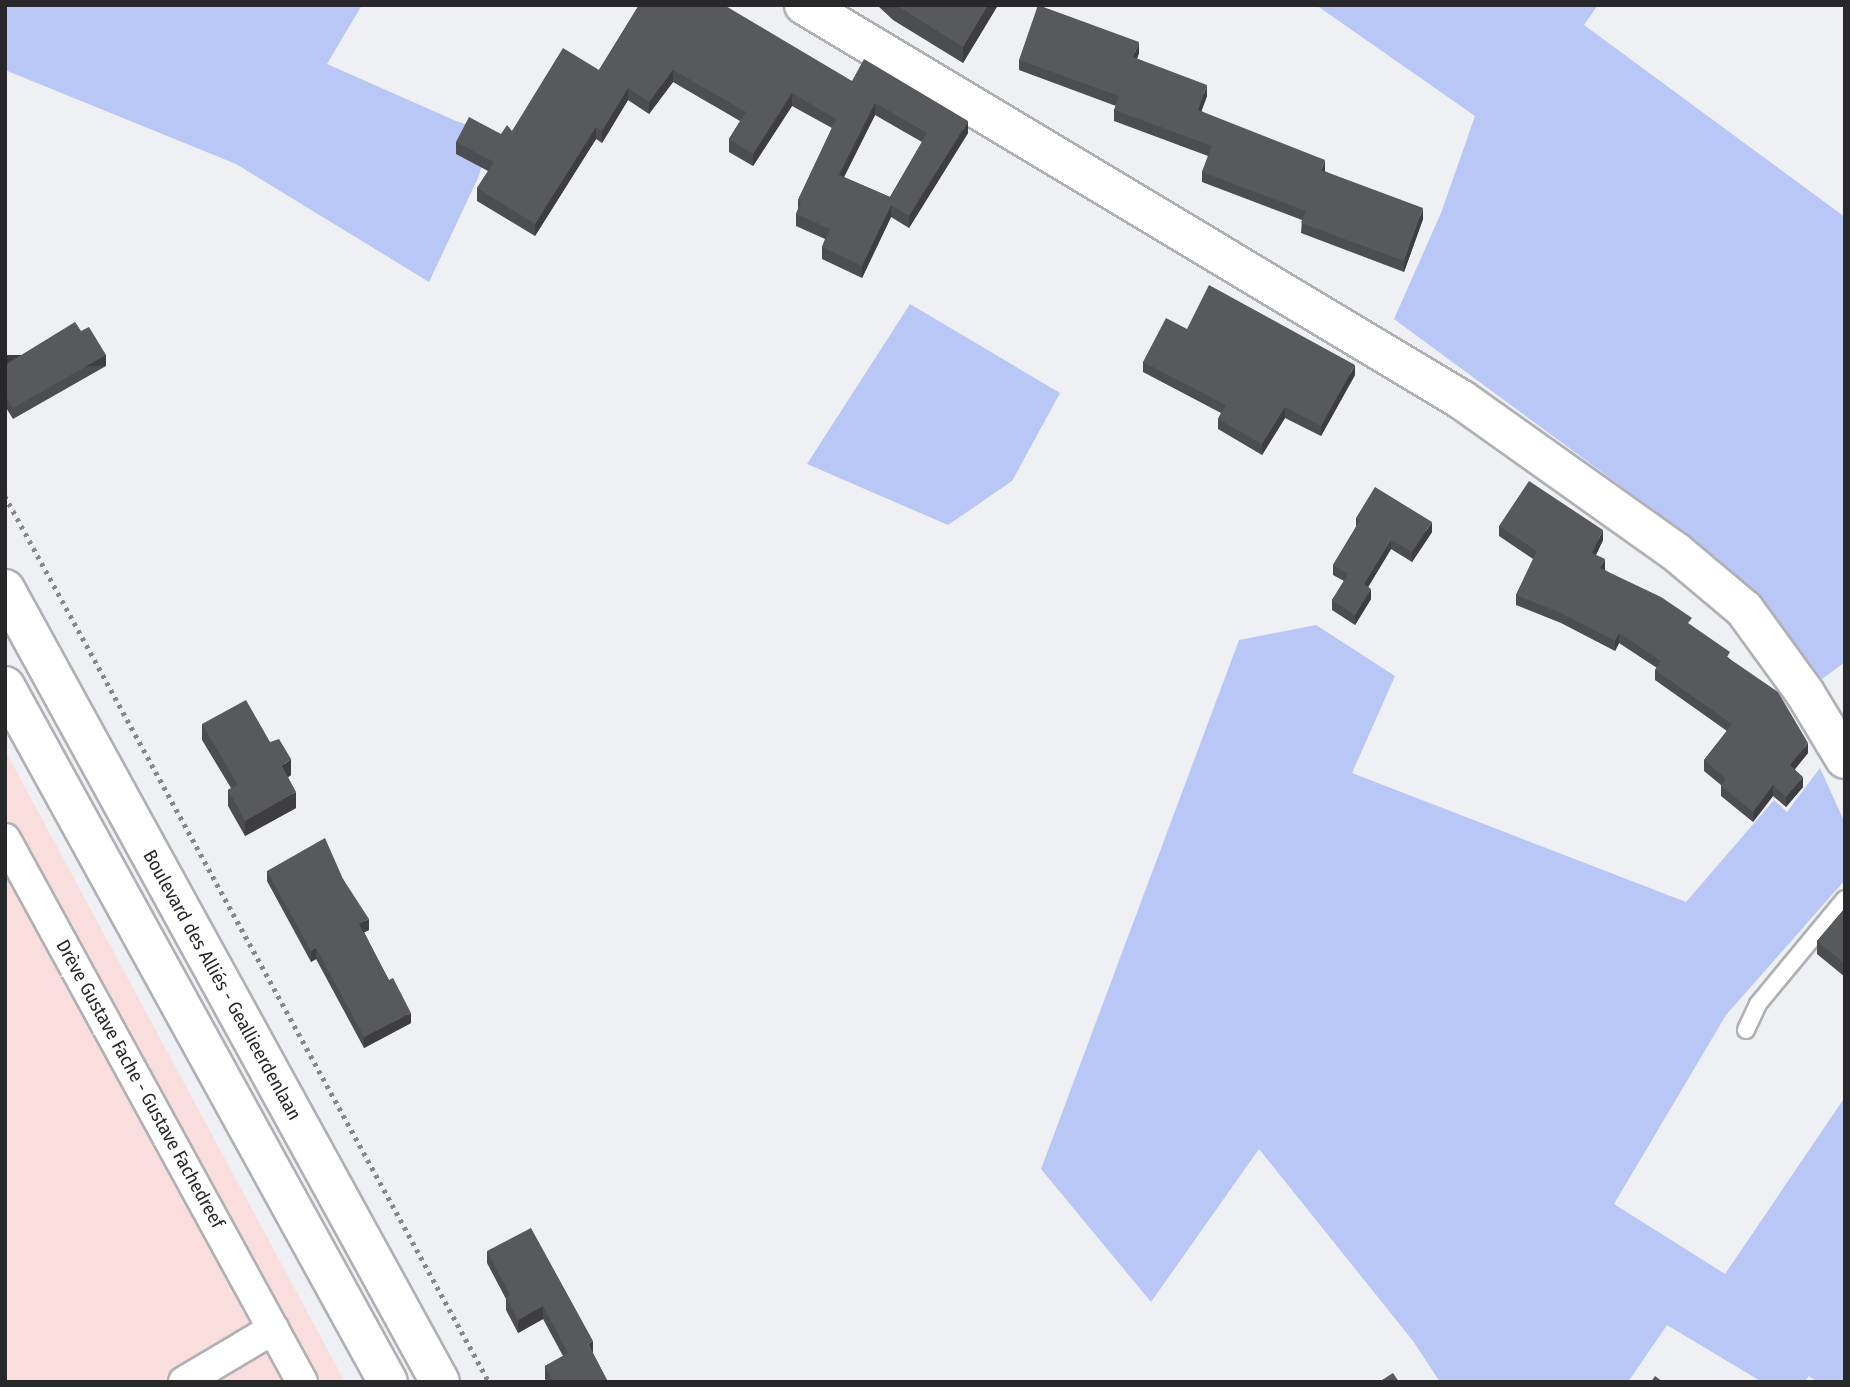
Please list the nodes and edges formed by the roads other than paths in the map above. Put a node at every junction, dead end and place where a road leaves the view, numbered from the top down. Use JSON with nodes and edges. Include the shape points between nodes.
{"nodes":[{"id":1,"x":804,"y":5,"type":"edge"},
{"id":2,"x":5,"y":589,"type":"edge"},
{"id":3,"x":5,"y":686,"type":"edge"},
{"id":4,"x":1845,"y":759,"type":"edge"},
{"id":5,"x":5,"y":839,"type":"edge"},
{"id":6,"x":1845,"y":900,"type":"edge"},
{"id":7,"x":1746,"y":1030,"type":"dead end"},
{"id":8,"x":273,"y":1329,"type":"junction"},
{"id":9,"x":184,"y":1382,"type":"edge"},
{"id":10,"x":302,"y":1382,"type":"edge"},
{"id":11,"x":388,"y":1382,"type":"edge"},
{"id":12,"x":440,"y":1382,"type":"edge"}],
"edges":[{"from":1,"to":4,"type":"main road","via":[[1462,400],[1676,552],[1744,609],[1805,693]]},
{"from":2,"to":12,"type":"main road","name":"Boulevard des Alliés - Geallieerdenlaan"},
{"from":3,"to":11,"type":"main road"},
{"from":5,"to":8,"type":"street","name":"Drève Gustave Fache - Gustave Fachedreef"},
{"from":6,"to":7,"type":"lane","via":[[1758,1004]]},
{"from":8,"to":9,"type":"street"},
{"from":8,"to":10,"type":"street","name":"Drève Gustave Fache - Gustave Fachedreef"}]}
